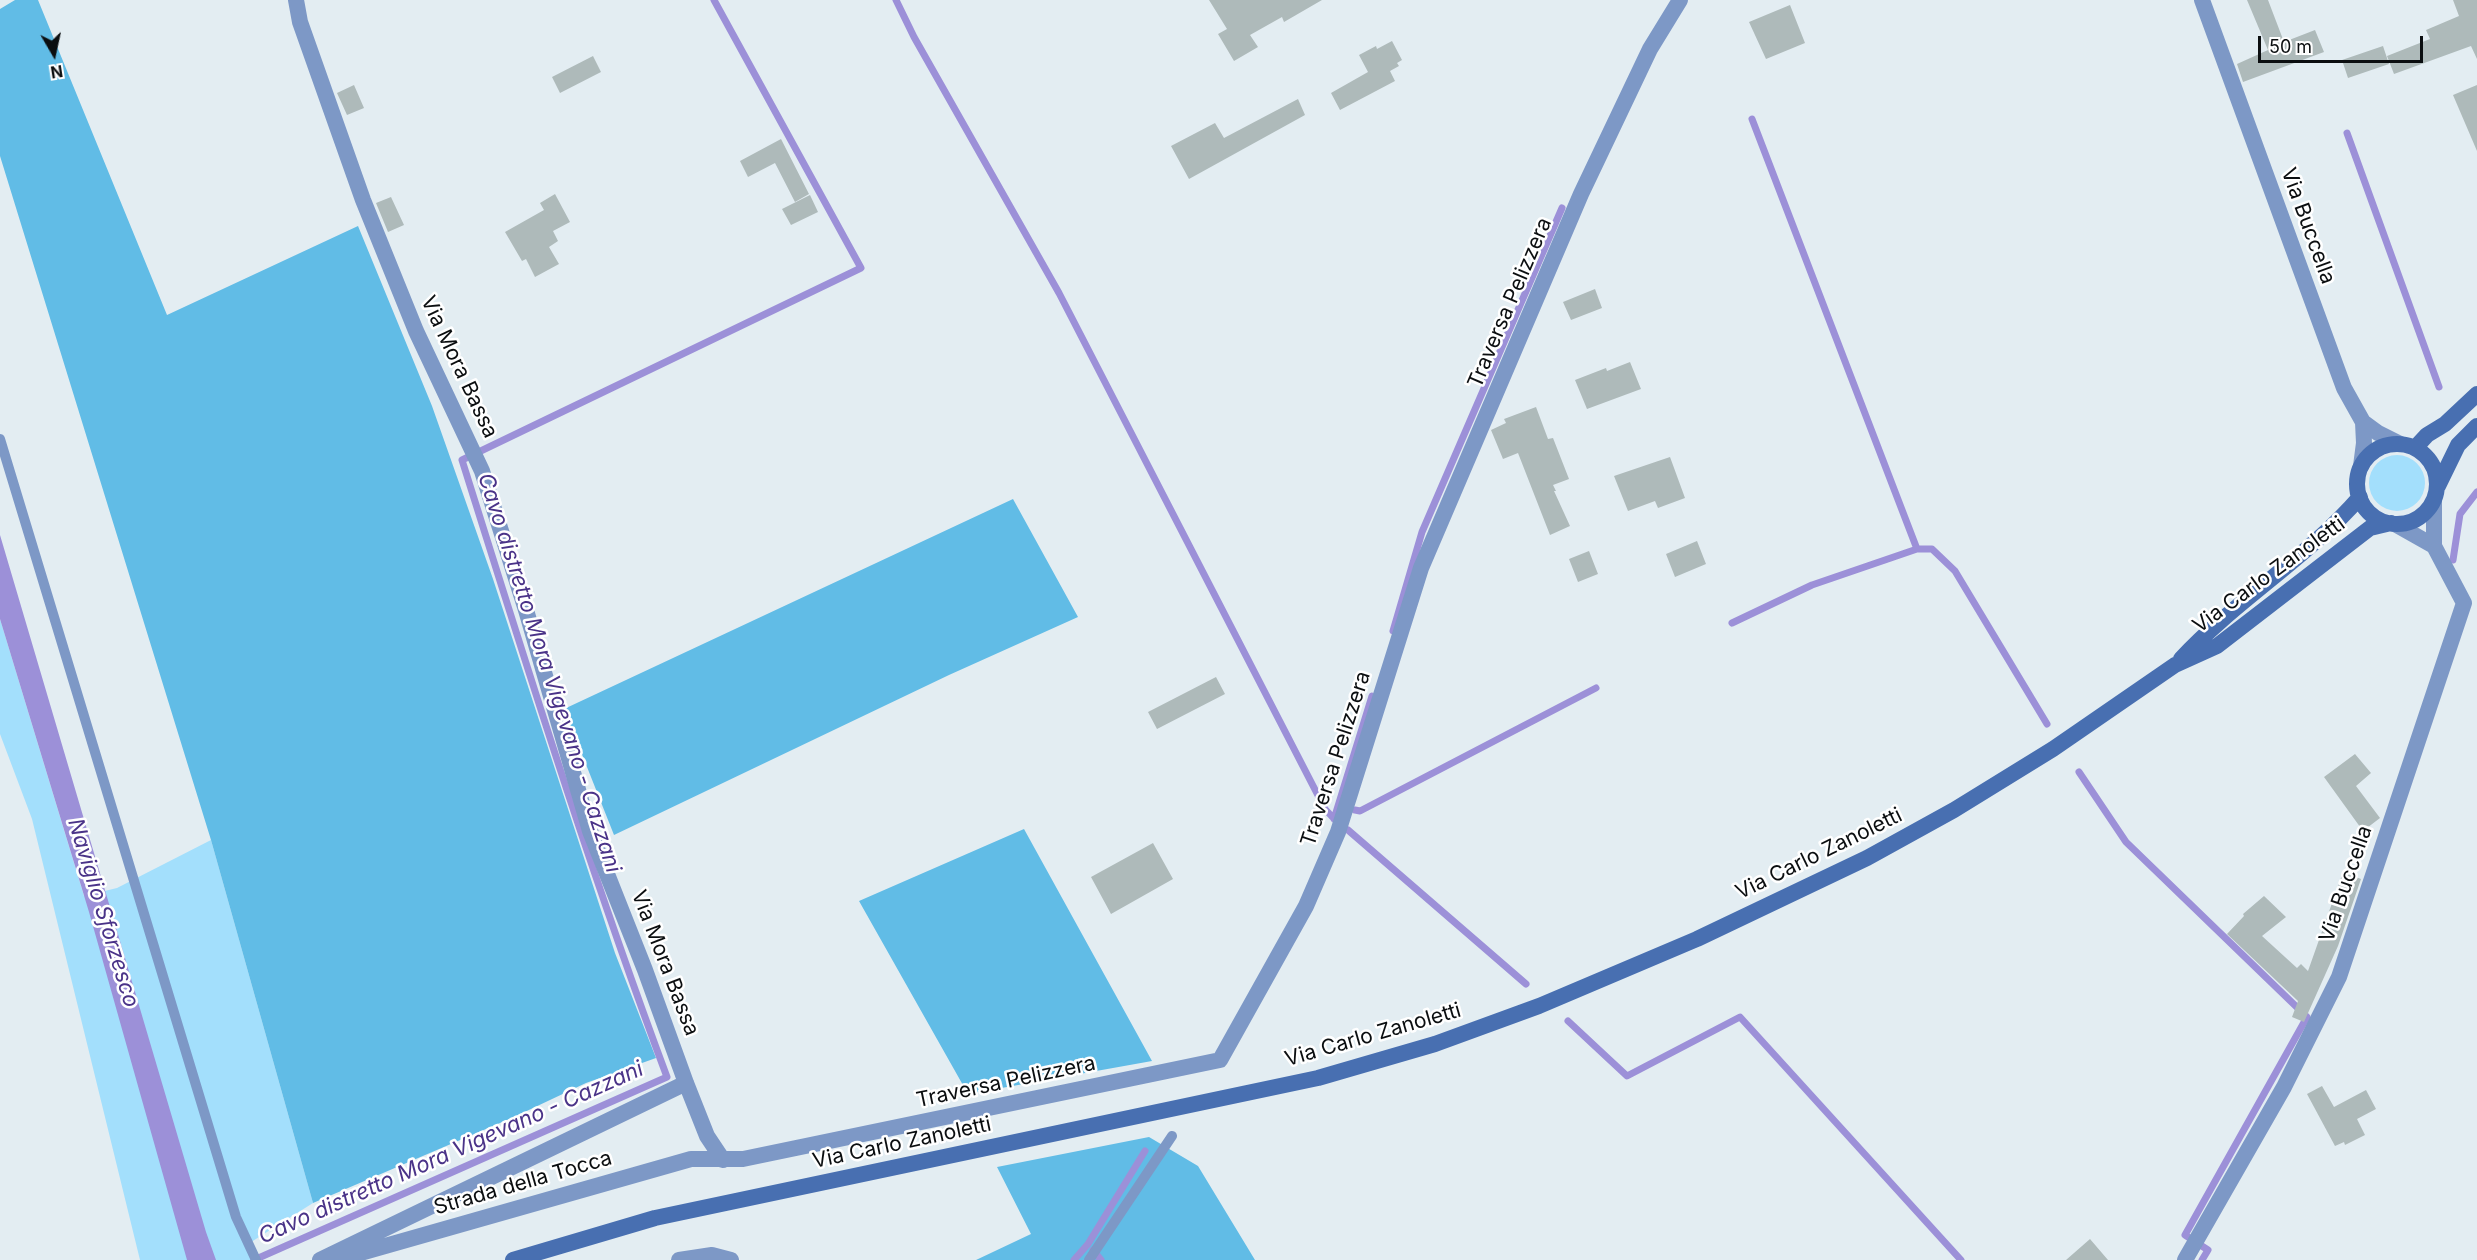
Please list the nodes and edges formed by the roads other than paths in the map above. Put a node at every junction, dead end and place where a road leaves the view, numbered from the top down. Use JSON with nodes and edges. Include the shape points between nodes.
{"nodes":[{"id":1,"x":296,"y":0,"type":"edge"},
{"id":2,"x":1680,"y":0,"type":"edge"},
{"id":3,"x":2202,"y":0,"type":"edge"},
{"id":4,"x":2477,"y":394,"type":"edge"},
{"id":5,"x":2363,"y":422,"type":"junction"},
{"id":6,"x":2477,"y":426,"type":"edge"},
{"id":7,"x":0,"y":439,"type":"edge"},
{"id":8,"x":2407,"y":446,"type":"junction"},
{"id":9,"x":2361,"y":466,"type":"junction"},
{"id":10,"x":2436,"y":493,"type":"junction"},
{"id":11,"x":2360,"y":497,"type":"junction"},
{"id":12,"x":2393,"y":524,"type":"junction"},
{"id":13,"x":2434,"y":546,"type":"junction"},
{"id":14,"x":2470,"y":607,"type":"edge"},
{"id":15,"x":2175,"y":665,"type":"junction"},
{"id":16,"x":686,"y":1083,"type":"junction"},
{"id":17,"x":1172,"y":1136,"type":"dead end"},
{"id":18,"x":723,"y":1160,"type":"junction"},
{"id":19,"x":2188,"y":1255,"type":"edge"},
{"id":20,"x":254,"y":1256,"type":"edge"},
{"id":21,"x":320,"y":1260,"type":"edge"},
{"id":22,"x":336,"y":1260,"type":"edge"},
{"id":23,"x":513,"y":1260,"type":"edge"},
{"id":24,"x":679,"y":1260,"type":"edge"},
{"id":25,"x":731,"y":1260,"type":"edge"},
{"id":26,"x":1089,"y":1260,"type":"edge"}],
"edges":[{"from":1,"to":16,"type":"street","name":"Via Mora Bassa","via":[[300,22],[363,200],[416,331],[478,462],[590,831]]},
{"from":2,"to":18,"type":"street","name":"Traversa Pelizzera","via":[[1650,49],[1581,194],[1421,568],[1338,832],[1306,906],[1220,1060]]},
{"from":3,"to":5,"type":"street","name":"Via Buccella","via":[[2344,388]]},
{"from":4,"to":8,"type":"main road","via":[[2445,424]]},
{"from":5,"to":8,"type":"street"},
{"from":5,"to":9,"type":"street","name":"Via Buccella"},
{"from":6,"to":10,"type":"main road","via":[[2458,445]]},
{"from":7,"to":20,"type":"lane","via":[[236,1217]]},
{"from":8,"to":9,"type":"main road","via":[[2388,445]]},
{"from":8,"to":10,"type":"main road","via":[[2432,463]]},
{"from":9,"to":11,"type":"main road","via":[[2357,487]]},
{"from":10,"to":12,"type":"main road","via":[[2427,511],[2418,518]]},
{"from":10,"to":13,"type":"street"},
{"from":11,"to":12,"type":"main road","via":[[2372,515]]},
{"from":11,"to":15,"type":"main road","name":"Via Carlo Zanoletti","via":[[2338,522],[2207,632]]},
{"from":12,"to":13,"type":"street"},
{"from":12,"to":15,"type":"main road","name":"Via Carlo Zanoletti","via":[[2370,528],[2217,646]]},
{"from":13,"to":14,"type":"street","name":"Via Buccella"},
{"from":14,"to":19,"type":"street","name":"Via Buccella","via":[[2339,977],[2284,1087]]},
{"from":15,"to":23,"type":"main road","name":"Via Carlo Zanoletti","via":[[2053,749],[1867,858],[1600,981],[1435,1044],[1318,1078],[655,1218]]},
{"from":16,"to":18,"type":"street","name":"Via Mora Bassa","via":[[707,1136]]},
{"from":16,"to":21,"type":"street","name":"Strada della Tocca"},
{"from":17,"to":26,"type":"lane"},
{"from":18,"to":22,"type":"street","name":"Strada della Tocca","via":[[691,1159]]},
{"from":24,"to":25,"type":"street","via":[[712,1255]]}]}
